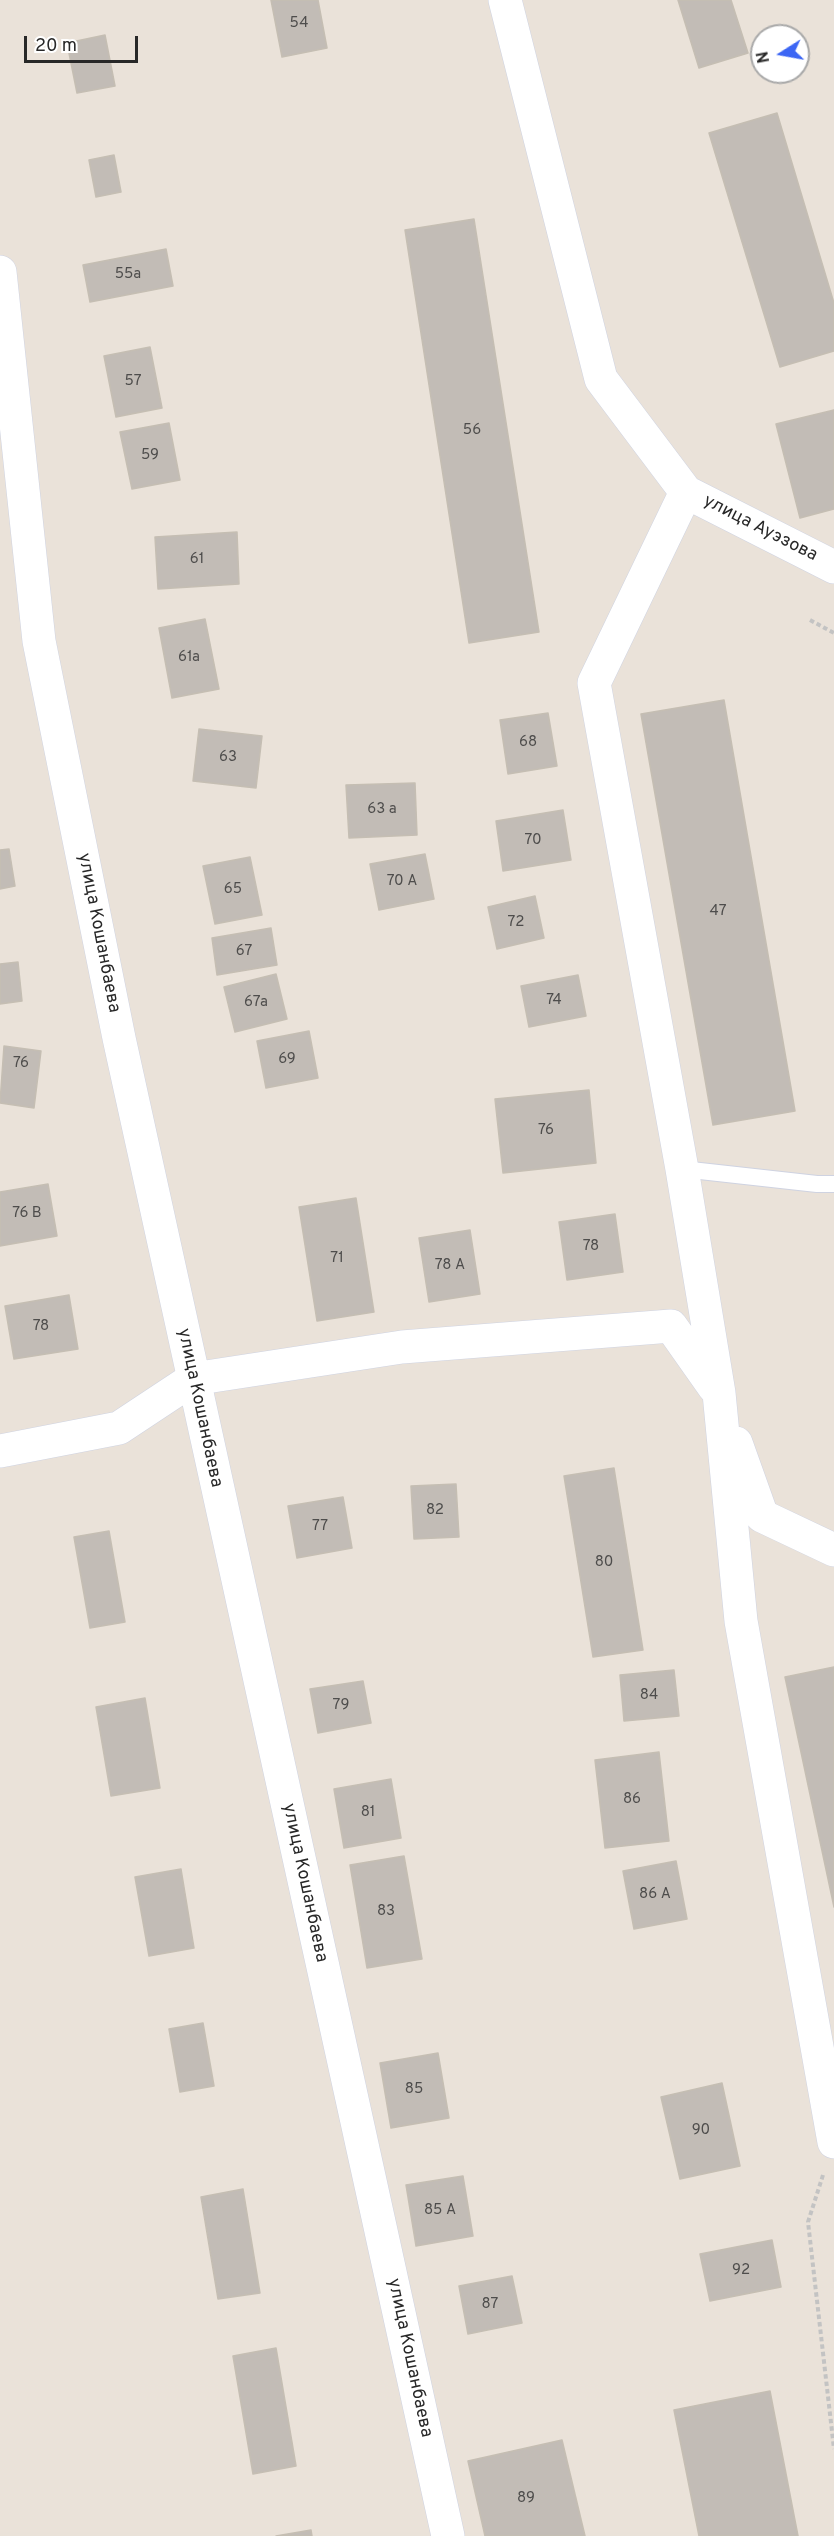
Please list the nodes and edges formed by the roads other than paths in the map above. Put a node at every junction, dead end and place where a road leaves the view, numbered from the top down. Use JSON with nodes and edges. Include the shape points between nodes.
{"nodes":[{"id":1,"x":505,"y":0,"type":"edge"},
{"id":2,"x":0,"y":272,"type":"edge"},
{"id":3,"x":686,"y":492,"type":"junction"},
{"id":4,"x":834,"y":567,"type":"edge"},
{"id":5,"x":682,"y":1169,"type":"junction"},
{"id":6,"x":834,"y":1184,"type":"edge"},
{"id":7,"x":193,"y":1379,"type":"junction"},
{"id":8,"x":719,"y":1393,"type":"junction"},
{"id":9,"x":0,"y":1451,"type":"edge"},
{"id":10,"x":834,"y":1550,"type":"edge"},
{"id":11,"x":834,"y":2142,"type":"edge"},
{"id":12,"x":448,"y":2536,"type":"edge"}],
"edges":[{"from":1,"to":3,"type":"street","via":[[601,379]]},
{"from":2,"to":7,"type":"street","name":"улица Кошанбаева","via":[[39,641],[118,1038]]},
{"from":3,"to":4,"type":"street","name":"улица Ауэзова"},
{"from":3,"to":5,"type":"street","via":[[594,683]]},
{"from":5,"to":6,"type":"lane"},
{"from":5,"to":8,"type":"street"},
{"from":7,"to":8,"type":"street","via":[[402,1347],[672,1326]]},
{"from":7,"to":9,"type":"street","via":[[119,1428]]},
{"from":7,"to":12,"type":"street","name":"улица Кошанбаева"},
{"from":8,"to":10,"type":"street","via":[[762,1516]]},
{"from":8,"to":11,"type":"street","via":[[741,1621]]}]}
